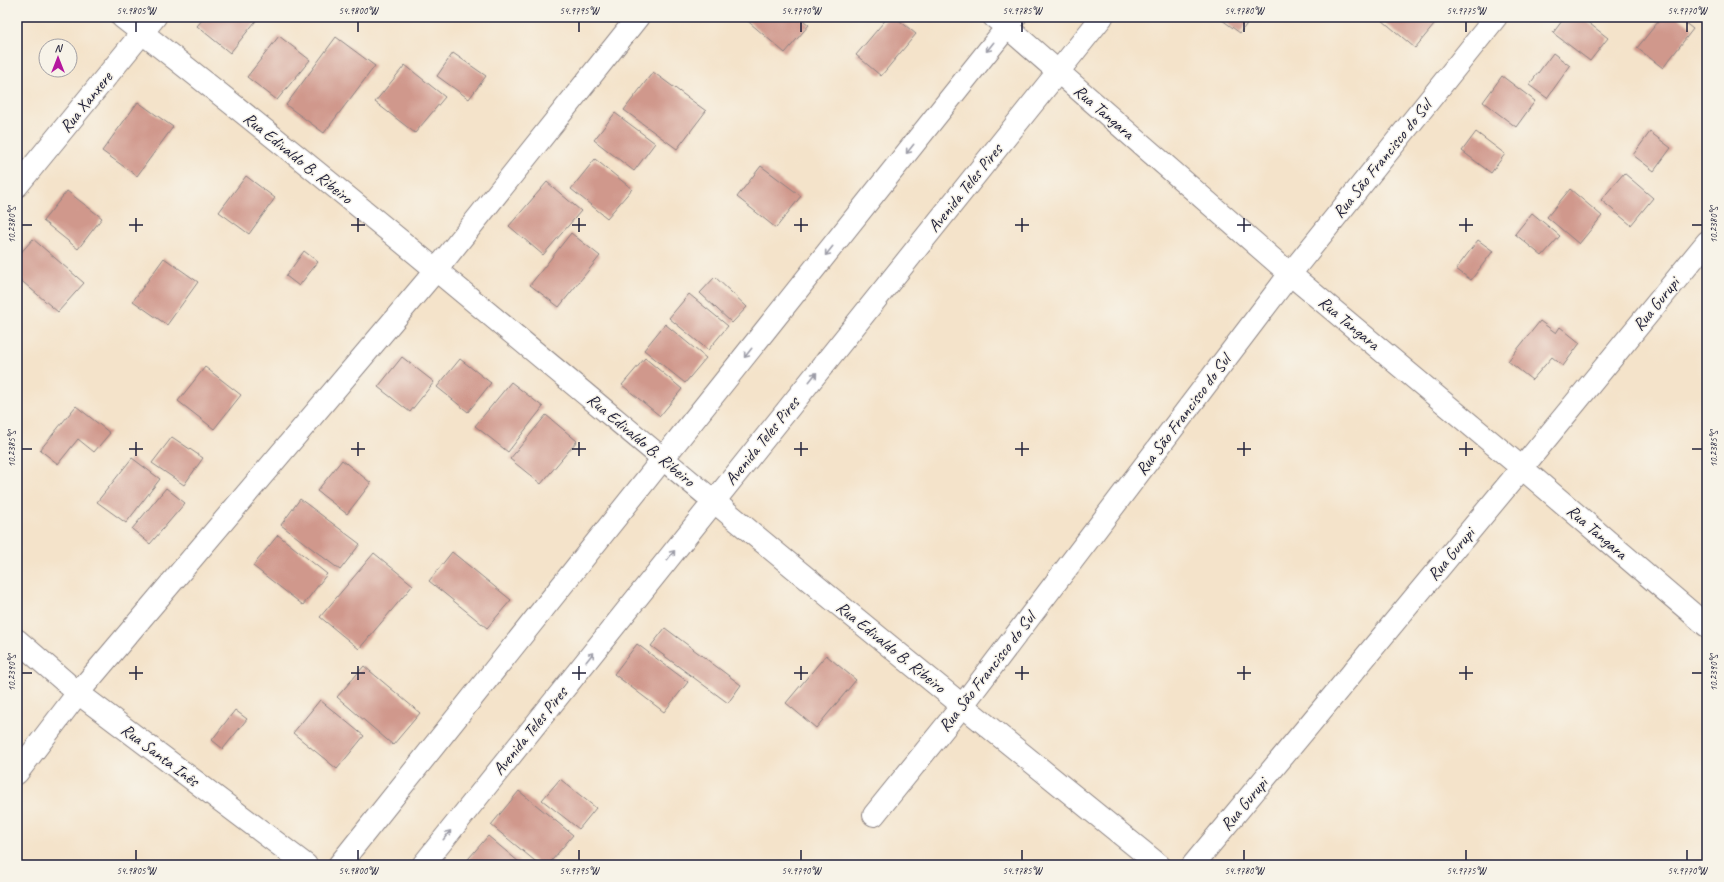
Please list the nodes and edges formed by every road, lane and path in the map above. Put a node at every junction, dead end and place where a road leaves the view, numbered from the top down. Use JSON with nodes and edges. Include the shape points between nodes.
{"nodes":[{"id":1,"x":122,"y":17,"type":"edge"},
{"id":2,"x":638,"y":17,"type":"edge"},
{"id":3,"x":1102,"y":17,"type":"edge"},
{"id":4,"x":1496,"y":17,"type":"edge"},
{"id":5,"x":1005,"y":20,"type":"edge"},
{"id":6,"x":149,"y":25,"type":"edge"},
{"id":7,"x":1058,"y":72,"type":"junction"},
{"id":8,"x":17,"y":186,"type":"edge"},
{"id":9,"x":1707,"y":242,"type":"edge"},
{"id":10,"x":436,"y":269,"type":"junction"},
{"id":11,"x":1290,"y":274,"type":"junction"},
{"id":12,"x":663,"y":459,"type":"junction"},
{"id":13,"x":1522,"y":468,"type":"junction"},
{"id":14,"x":714,"y":502,"type":"junction"},
{"id":15,"x":1707,"y":626,"type":"edge"},
{"id":16,"x":17,"y":640,"type":"edge"},
{"id":17,"x":78,"y":694,"type":"junction"},
{"id":18,"x":962,"y":706,"type":"junction"},
{"id":19,"x":17,"y":773,"type":"edge"},
{"id":20,"x":874,"y":815,"type":"dead end"},
{"id":21,"x":306,"y":865,"type":"edge"},
{"id":22,"x":339,"y":865,"type":"edge"},
{"id":23,"x":423,"y":865,"type":"edge"},
{"id":24,"x":1159,"y":865,"type":"edge"},
{"id":25,"x":1193,"y":865,"type":"edge"}],
"edges":[{"from":1,"to":6,"type":"street","name":"Rua Edivaldo B. Ribeiro"},
{"from":2,"to":10,"type":"street"},
{"from":3,"to":7,"type":"street","name":"Avenida Teles Pires"},
{"from":4,"to":11,"type":"street","name":"Rua São Francisco do Sul"},
{"from":5,"to":7,"type":"street","name":"Rua Tangara"},
{"from":5,"to":12,"type":"street","one_way":true},
{"from":6,"to":8,"type":"street","name":"Rua Xanxere"},
{"from":6,"to":10,"type":"street","name":"Rua Edivaldo B. Ribeiro"},
{"from":7,"to":11,"type":"street","name":"Rua Tangara"},
{"from":14,"to":7,"type":"street","name":"Avenida Teles Pires","one_way":true},
{"from":9,"to":13,"type":"street","name":"Rua Gurupi"},
{"from":10,"to":12,"type":"street","name":"Rua Edivaldo B. Ribeiro"},
{"from":10,"to":17,"type":"street"},
{"from":11,"to":13,"type":"street","name":"Rua Tangara"},
{"from":11,"to":18,"type":"street","name":"Rua São Francisco do Sul"},
{"from":12,"to":14,"type":"street","name":"Rua Edivaldo B. Ribeiro"},
{"from":12,"to":22,"type":"street"},
{"from":13,"to":15,"type":"street","name":"Rua Tangara"},
{"from":13,"to":25,"type":"street","name":"Rua Gurupi"},
{"from":14,"to":18,"type":"street","name":"Rua Edivaldo B. Ribeiro"},
{"from":23,"to":14,"type":"street","name":"Avenida Teles Pires","one_way":true},
{"from":16,"to":17,"type":"street","name":"Rua Santa Inês"},
{"from":17,"to":19,"type":"street"},
{"from":17,"to":21,"type":"street","name":"Rua Santa Inês"},
{"from":18,"to":20,"type":"street","name":"Rua São Francisco do Sul"},
{"from":18,"to":24,"type":"street","name":"Rua Edivaldo B. Ribeiro"}]}
